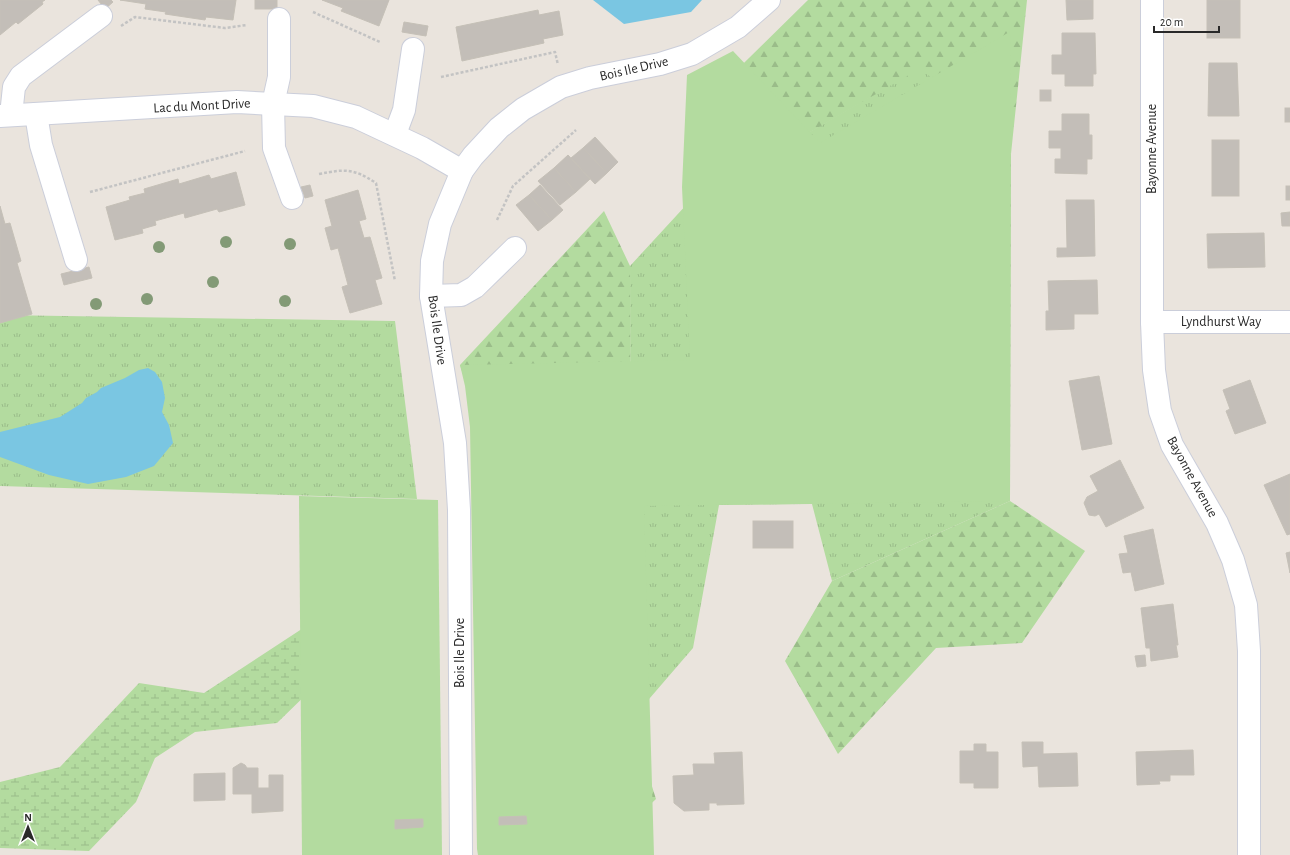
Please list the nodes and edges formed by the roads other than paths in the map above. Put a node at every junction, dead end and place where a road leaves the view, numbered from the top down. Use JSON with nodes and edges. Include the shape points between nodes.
{"nodes":[{"id":1,"x":769,"y":0,"type":"edge"},
{"id":2,"x":1152,"y":0,"type":"edge"},
{"id":3,"x":279,"y":19,"type":"dead end"},
{"id":4,"x":109,"y":23,"type":"road end"},
{"id":5,"x":413,"y":49,"type":"dead end"},
{"id":6,"x":273,"y":104,"type":"junction"},
{"id":7,"x":36,"y":114,"type":"junction"},
{"id":8,"x":6,"y":116,"type":"edge"},
{"id":9,"x":394,"y":134,"type":"junction"},
{"id":10,"x":462,"y":172,"type":"junction"},
{"id":11,"x":292,"y":198,"type":"dead end"},
{"id":12,"x":515,"y":248,"type":"dead end"},
{"id":13,"x":76,"y":260,"type":"dead end"},
{"id":14,"x":431,"y":296,"type":"junction"},
{"id":15,"x":1152,"y":322,"type":"junction"},
{"id":16,"x":1290,"y":322,"type":"edge"},
{"id":17,"x":462,"y":855,"type":"edge"},
{"id":18,"x":1249,"y":855,"type":"edge"}],
"edges":[{"from":1,"to":10,"type":"street","name":"Bois Ile Drive","via":[[738,27],[692,54],[561,87],[523,109],[499,128]]},
{"from":2,"to":15,"type":"street","name":"Bayonne Avenue"},
{"from":3,"to":6,"type":"street","via":[[280,77]]},
{"from":4,"to":8,"type":"street","via":[[21,76],[14,87]]},
{"from":5,"to":9,"type":"street","via":[[404,110]]},
{"from":6,"to":7,"type":"street","name":"Lac du Mont Drive","via":[[237,102]]},
{"from":6,"to":9,"type":"street","name":"Lac du Mont Drive","via":[[312,106],[356,117]]},
{"from":6,"to":11,"type":"street","via":[[274,148]]},
{"from":7,"to":8,"type":"street","name":"Lac du Mont Drive"},
{"from":7,"to":13,"type":"street","via":[[42,146]]},
{"from":9,"to":10,"type":"street","name":"Lac du Mont Drive"},
{"from":10,"to":14,"type":"street","name":"Bois Ile Drive","via":[[440,224],[432,261]]},
{"from":12,"to":14,"type":"street","via":[[475,287],[461,295]]},
{"from":14,"to":17,"type":"street","name":"Bois Ile Drive","via":[[455,443]]},
{"from":15,"to":16,"type":"street","name":"Lyndhurst Way"},
{"from":15,"to":18,"type":"street","name":"Bayonne Avenue","via":[[1154,370],[1160,411],[1172,445],[1217,523],[1233,560],[1246,605],[1249,651]]}]}
